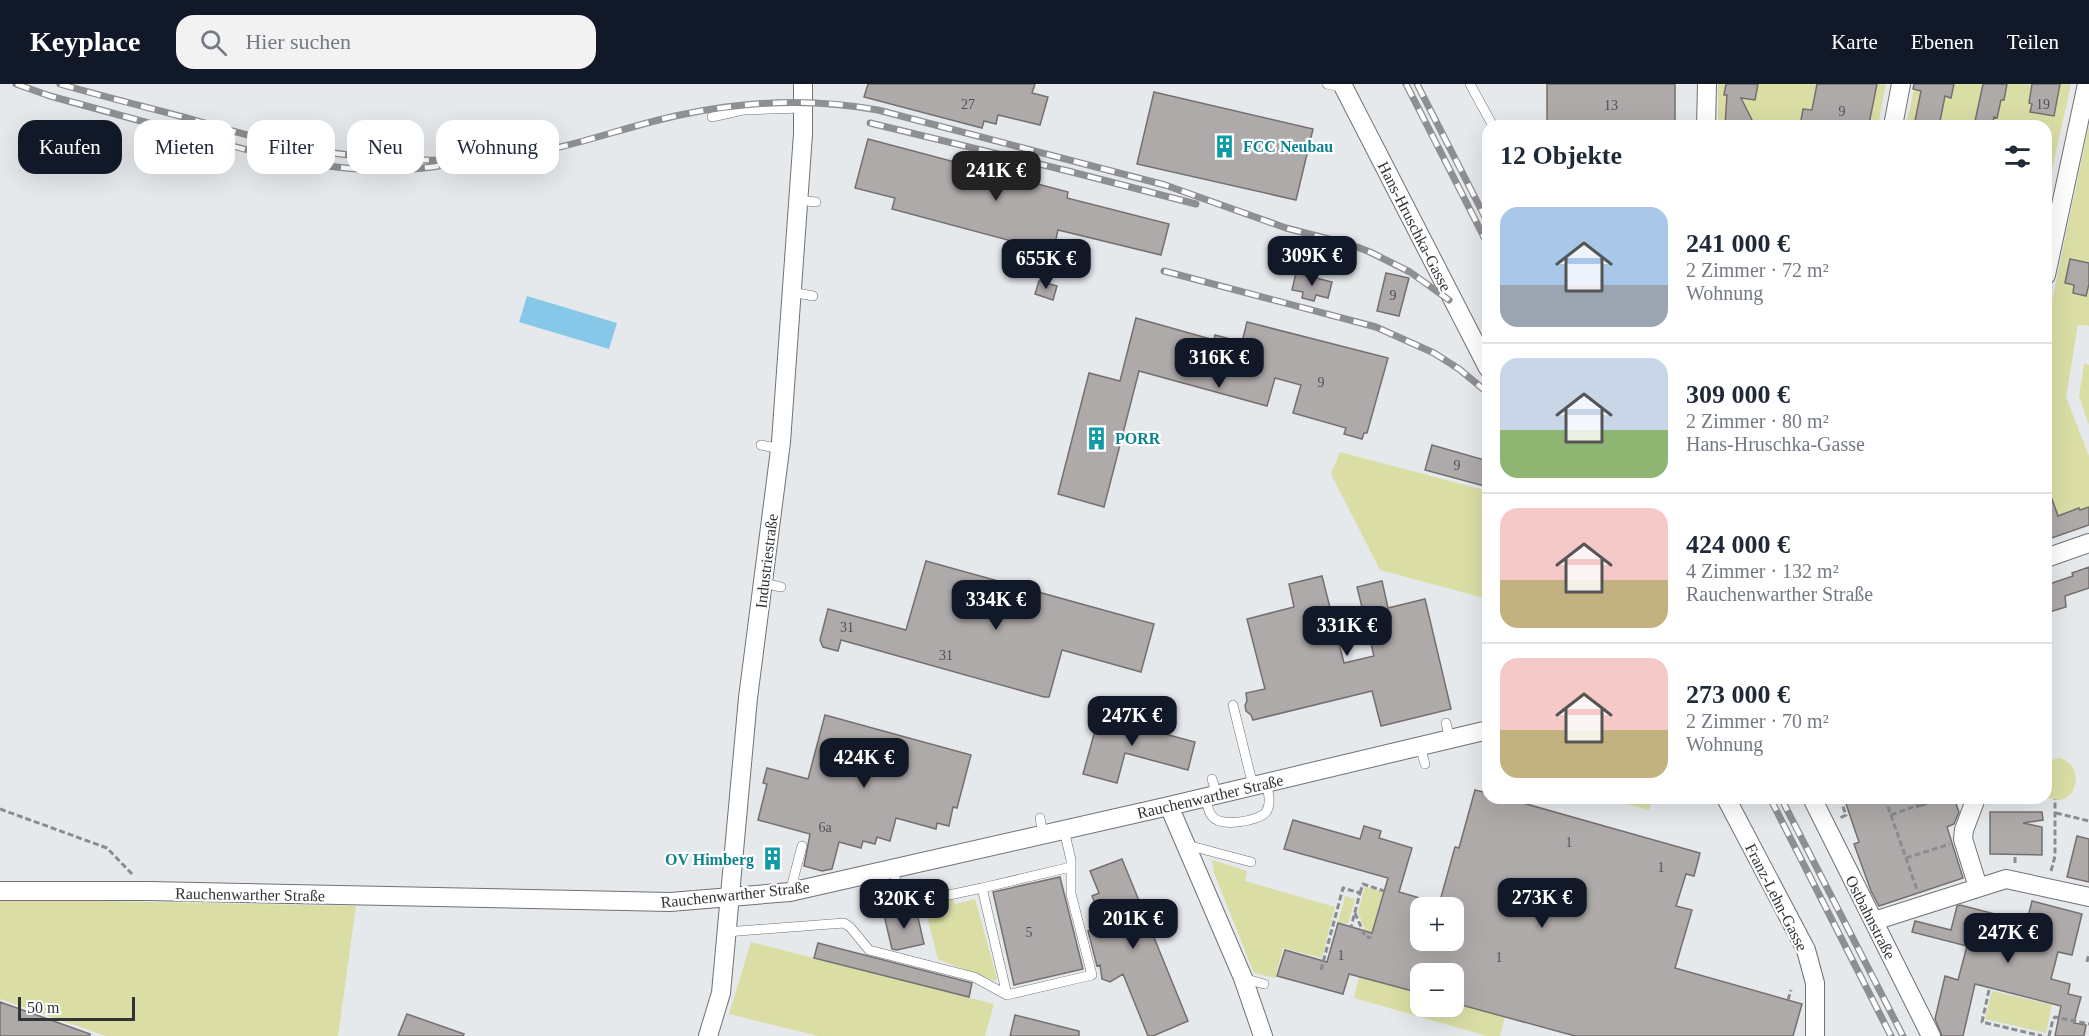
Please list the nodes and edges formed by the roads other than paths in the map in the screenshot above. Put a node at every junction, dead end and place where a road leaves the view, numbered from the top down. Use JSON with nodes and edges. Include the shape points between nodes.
{"nodes":[{"id":1,"x":803,"y":84,"type":"edge"},
{"id":2,"x":1470,"y":84,"type":"edge"},
{"id":3,"x":1707,"y":84,"type":"edge"},
{"id":4,"x":1902,"y":84,"type":"edge"},
{"id":5,"x":2087,"y":84,"type":"edge"},
{"id":6,"x":1338,"y":85,"type":"edge"},
{"id":7,"x":803,"y":108,"type":"junction"},
{"id":8,"x":712,"y":117,"type":"dead end"},
{"id":9,"x":1490,"y":120,"type":"edge"},
{"id":10,"x":1706,"y":120,"type":"edge"},
{"id":11,"x":1894,"y":120,"type":"edge"},
{"id":12,"x":2052,"y":247,"type":"edge"},
{"id":13,"x":792,"y":292,"type":"junction"},
{"id":14,"x":813,"y":296,"type":"dead end"},
{"id":15,"x":1482,"y":357,"type":"edge"},
{"id":16,"x":761,"y":445,"type":"dead end"},
{"id":17,"x":780,"y":449,"type":"junction"},
{"id":18,"x":2089,"y":543,"type":"edge"},
{"id":19,"x":2052,"y":556,"type":"edge"},
{"id":20,"x":1233,"y":705,"type":"dead end"},
{"id":21,"x":1482,"y":730,"type":"edge"},
{"id":22,"x":1420,"y":746,"type":"junction"},
{"id":23,"x":1425,"y":764,"type":"dead end"},
{"id":24,"x":1259,"y":785,"type":"junction"},
{"id":25,"x":1212,"y":791,"type":"junction"},
{"id":26,"x":1729,"y":804,"type":"edge"},
{"id":27,"x":1815,"y":804,"type":"edge"},
{"id":28,"x":1974,"y":804,"type":"edge"},
{"id":29,"x":1169,"y":806,"type":"junction"},
{"id":30,"x":1268,"y":807,"type":"junction"},
{"id":31,"x":1278,"y":809,"type":"dead end"},
{"id":32,"x":1064,"y":830,"type":"junction"},
{"id":33,"x":1187,"y":845,"type":"junction"},
{"id":34,"x":802,"y":846,"type":"dead end"},
{"id":35,"x":1251,"y":862,"type":"dead end"},
{"id":36,"x":1071,"y":867,"type":"junction"},
{"id":37,"x":893,"y":868,"type":"junction"},
{"id":38,"x":1978,"y":887,"type":"junction"},
{"id":39,"x":982,"y":888,"type":"junction"},
{"id":40,"x":0,"y":891,"type":"edge"},
{"id":41,"x":790,"y":892,"type":"junction"},
{"id":42,"x":2089,"y":897,"type":"edge"},
{"id":43,"x":729,"y":898,"type":"junction"},
{"id":44,"x":1874,"y":921,"type":"junction"},
{"id":45,"x":726,"y":933,"type":"junction"},
{"id":46,"x":1243,"y":978,"type":"junction"},
{"id":47,"x":1264,"y":984,"type":"dead end"},
{"id":48,"x":1007,"y":995,"type":"junction"},
{"id":49,"x":713,"y":1027,"type":"edge"},
{"id":50,"x":1263,"y":1036,"type":"edge"},
{"id":51,"x":1815,"y":1036,"type":"edge"},
{"id":52,"x":1930,"y":1036,"type":"edge"}],
"edges":[{"from":1,"to":7,"type":"street","name":"Industriestraße"},
{"from":2,"to":9,"type":"lane"},
{"from":3,"to":10,"type":"street"},
{"from":4,"to":11,"type":"street"},
{"from":5,"to":12,"type":"street"},
{"from":6,"to":15,"type":"street","name":"Hans-Hruschka-Gasse"},
{"from":7,"to":8,"type":"lane","via":[[741,111]]},
{"from":7,"to":13,"type":"street","name":"Industriestraße","via":[[807,201]]},
{"from":13,"to":14,"type":"lane"},
{"from":13,"to":17,"type":"street","name":"Industriestraße"},
{"from":16,"to":17,"type":"lane"},
{"from":17,"to":43,"type":"street","name":"Industriestraße","via":[[772,585],[748,698]]},
{"from":18,"to":19,"type":"street"},
{"from":20,"to":24,"type":"lane"},
{"from":21,"to":22,"type":"street","name":"Rauchenwarther Straße","via":[[1448,731]]},
{"from":22,"to":23,"type":"lane"},
{"from":22,"to":24,"type":"street","name":"Rauchenwarther Straße"},
{"from":24,"to":25,"type":"street","name":"Rauchenwarther Straße"},
{"from":24,"to":30,"type":"lane","via":[[1269,800]]},
{"from":25,"to":29,"type":"street","name":"Rauchenwarther Straße"},
{"from":25,"to":30,"type":"lane","via":[[1212,818],[1227,823],[1260,816]]},
{"from":26,"to":51,"type":"street","name":"Franz-Lehn-Gasse","via":[[1806,950],[1815,983]]},
{"from":27,"to":44,"type":"street","name":"Ostbahnstraße"},
{"from":28,"to":38,"type":"street","via":[[1963,839]]},
{"from":29,"to":32,"type":"street","name":"Rauchenwarther Straße"},
{"from":29,"to":33,"type":"street"},
{"from":30,"to":31,"type":"lane"},
{"from":32,"to":36,"type":"lane"},
{"from":32,"to":37,"type":"street","name":"Rauchenwarther Straße","via":[[1042,826]]},
{"from":33,"to":35,"type":"lane"},
{"from":33,"to":46,"type":"street"},
{"from":34,"to":41,"type":"lane"},
{"from":36,"to":39,"type":"lane"},
{"from":36,"to":48,"type":"lane","via":[[1071,894],[1092,975]]},
{"from":37,"to":39,"type":"lane","via":[[902,905]]},
{"from":37,"to":41,"type":"street","name":"Rauchenwarther Straße"},
{"from":38,"to":42,"type":"street","via":[[2010,879]]},
{"from":38,"to":44,"type":"street"},
{"from":39,"to":48,"type":"lane"},
{"from":40,"to":43,"type":"street","name":"Rauchenwarther Straße","via":[[670,902]]},
{"from":41,"to":43,"type":"street","name":"Rauchenwarther Straße"},
{"from":43,"to":45,"type":"street","name":"Industriestraße"},
{"from":44,"to":52,"type":"street","name":"Ostbahnstraße"},
{"from":45,"to":48,"type":"lane","via":[[844,924],[869,950],[974,977]]},
{"from":45,"to":49,"type":"street","name":"Industriestraße","via":[[721,993]]},
{"from":46,"to":47,"type":"lane"},
{"from":46,"to":50,"type":"street"}]}
